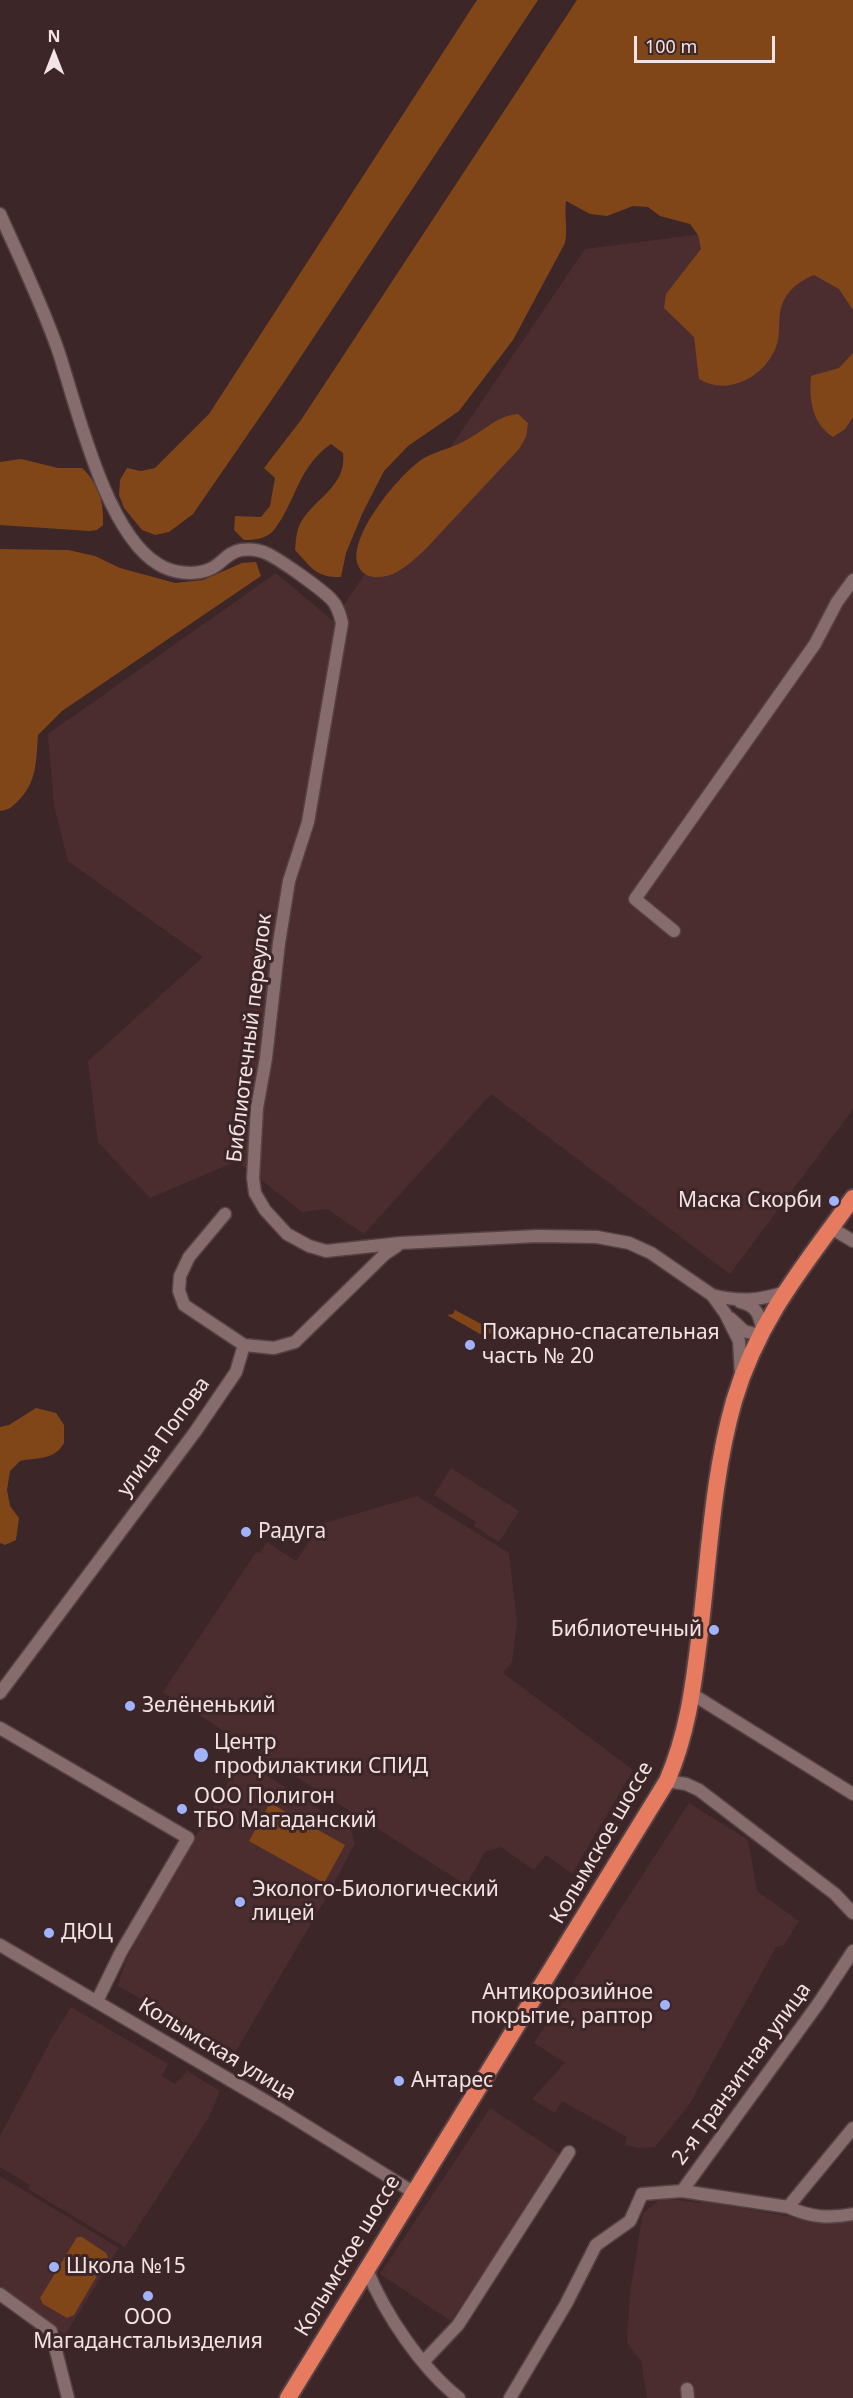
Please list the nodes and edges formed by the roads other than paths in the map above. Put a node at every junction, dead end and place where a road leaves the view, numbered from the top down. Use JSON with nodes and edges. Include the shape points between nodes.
{"nodes":[{"id":1,"x":0,"y":214,"type":"edge"},
{"id":2,"x":853,"y":580,"type":"edge"},
{"id":3,"x":674,"y":931,"type":"dead end"},
{"id":4,"x":853,"y":1198,"type":"edge"},
{"id":5,"x":225,"y":1214,"type":"dead end"},
{"id":6,"x":831,"y":1228,"type":"junction"},
{"id":7,"x":853,"y":1241,"type":"edge"},
{"id":8,"x":401,"y":1244,"type":"junction"},
{"id":9,"x":785,"y":1292,"type":"junction"},
{"id":10,"x":712,"y":1295,"type":"junction"},
{"id":11,"x":736,"y":1301,"type":"junction"},
{"id":12,"x":725,"y":1313,"type":"junction"},
{"id":13,"x":761,"y":1332,"type":"junction"},
{"id":14,"x":244,"y":1345,"type":"junction"},
{"id":15,"x":741,"y":1379,"type":"junction"},
{"id":16,"x":0,"y":1693,"type":"edge"},
{"id":17,"x":692,"y":1694,"type":"junction"},
{"id":18,"x":0,"y":1728,"type":"edge"},
{"id":19,"x":667,"y":1781,"type":"junction"},
{"id":20,"x":853,"y":1794,"type":"edge"},
{"id":21,"x":853,"y":1912,"type":"edge"},
{"id":22,"x":0,"y":1945,"type":"edge"},
{"id":23,"x":853,"y":1951,"type":"edge"},
{"id":24,"x":97,"y":2001,"type":"junction"},
{"id":25,"x":853,"y":2128,"type":"edge"},
{"id":26,"x":569,"y":2152,"type":"dead end"},
{"id":27,"x":682,"y":2191,"type":"junction"},
{"id":28,"x":413,"y":2192,"type":"junction"},
{"id":29,"x":788,"y":2207,"type":"junction"},
{"id":30,"x":853,"y":2214,"type":"edge"},
{"id":31,"x":367,"y":2270,"type":"junction"},
{"id":32,"x":0,"y":2294,"type":"edge"},
{"id":33,"x":424,"y":2361,"type":"junction"},
{"id":34,"x":68,"y":2398,"type":"edge"},
{"id":35,"x":288,"y":2398,"type":"edge"},
{"id":36,"x":459,"y":2398,"type":"edge"},
{"id":37,"x":510,"y":2398,"type":"edge"}],
"edges":[{"from":1,"to":8,"type":"street","name":"Библиотечный переулок","via":[[58,352],[73,406],[119,522],[135,543],[157,564],[176,572],[211,568],[240,550],[267,554],[331,599],[340,612],[342,624],[308,822],[289,881],[279,943],[257,1108],[253,1178],[255,1193],[265,1210],[287,1234],[309,1246],[326,1251]]},
{"from":2,"to":3,"type":"street","via":[[815,645],[635,899]]},
{"from":4,"to":6,"type":"highway","name":"Колымское шоссе"},
{"from":5,"to":14,"type":"street","via":[[189,1257],[180,1276],[179,1291],[183,1305]]},
{"from":6,"to":7,"type":"street"},
{"from":6,"to":9,"type":"highway","name":"Колымское шоссе"},
{"from":8,"to":10,"type":"street","name":"Библиотечный переулок","via":[[537,1236],[614,1239],[651,1253]]},
{"from":8,"to":14,"type":"street","via":[[385,1254],[295,1342],[274,1348]]},
{"from":9,"to":11,"type":"street","name":"Библиотечный переулок","via":[[764,1300]]},
{"from":9,"to":13,"type":"highway","name":"Колымское шоссе"},
{"from":10,"to":11,"type":"street","name":"Библиотечный переулок"},
{"from":10,"to":12,"type":"street","name":"Библиотечный переулок"},
{"from":11,"to":13,"type":"street","via":[[752,1305],[760,1315]]},
{"from":12,"to":13,"type":"street","via":[[744,1330]]},
{"from":12,"to":15,"type":"street","name":"Библиотечный переулок","via":[[739,1341]]},
{"from":13,"to":15,"type":"highway","name":"Колымское шоссе"},
{"from":14,"to":16,"type":"street","name":"улица Попова","via":[[236,1372],[199,1426]]},
{"from":15,"to":17,"type":"highway","name":"Колымское шоссе","via":[[720,1470]]},
{"from":17,"to":19,"type":"highway","name":"Колымское шоссе","via":[[683,1740]]},
{"from":17,"to":20,"type":"street"},
{"from":18,"to":24,"type":"street","via":[[188,1838]]},
{"from":19,"to":21,"type":"street","via":[[699,1790],[836,1894]]},
{"from":19,"to":28,"type":"highway","name":"Колымское шоссе"},
{"from":22,"to":24,"type":"street","name":"Колымская улица"},
{"from":23,"to":27,"type":"street","name":"2-я Транзитная улица"},
{"from":24,"to":28,"type":"street","name":"Колымская улица"},
{"from":25,"to":29,"type":"street"},
{"from":26,"to":33,"type":"street","via":[[458,2325]]},
{"from":27,"to":29,"type":"street"},
{"from":27,"to":37,"type":"street","name":"2-я Транзитная улица","via":[[642,2194],[630,2221],[596,2245]]},
{"from":28,"to":31,"type":"highway","name":"Колымское шоссе"},
{"from":29,"to":30,"type":"street","via":[[826,2218]]},
{"from":31,"to":33,"type":"street","via":[[389,2315]]},
{"from":31,"to":35,"type":"highway","name":"Колымское шоссе"},
{"from":32,"to":34,"type":"street","via":[[51,2331]]},
{"from":33,"to":36,"type":"street"}]}
